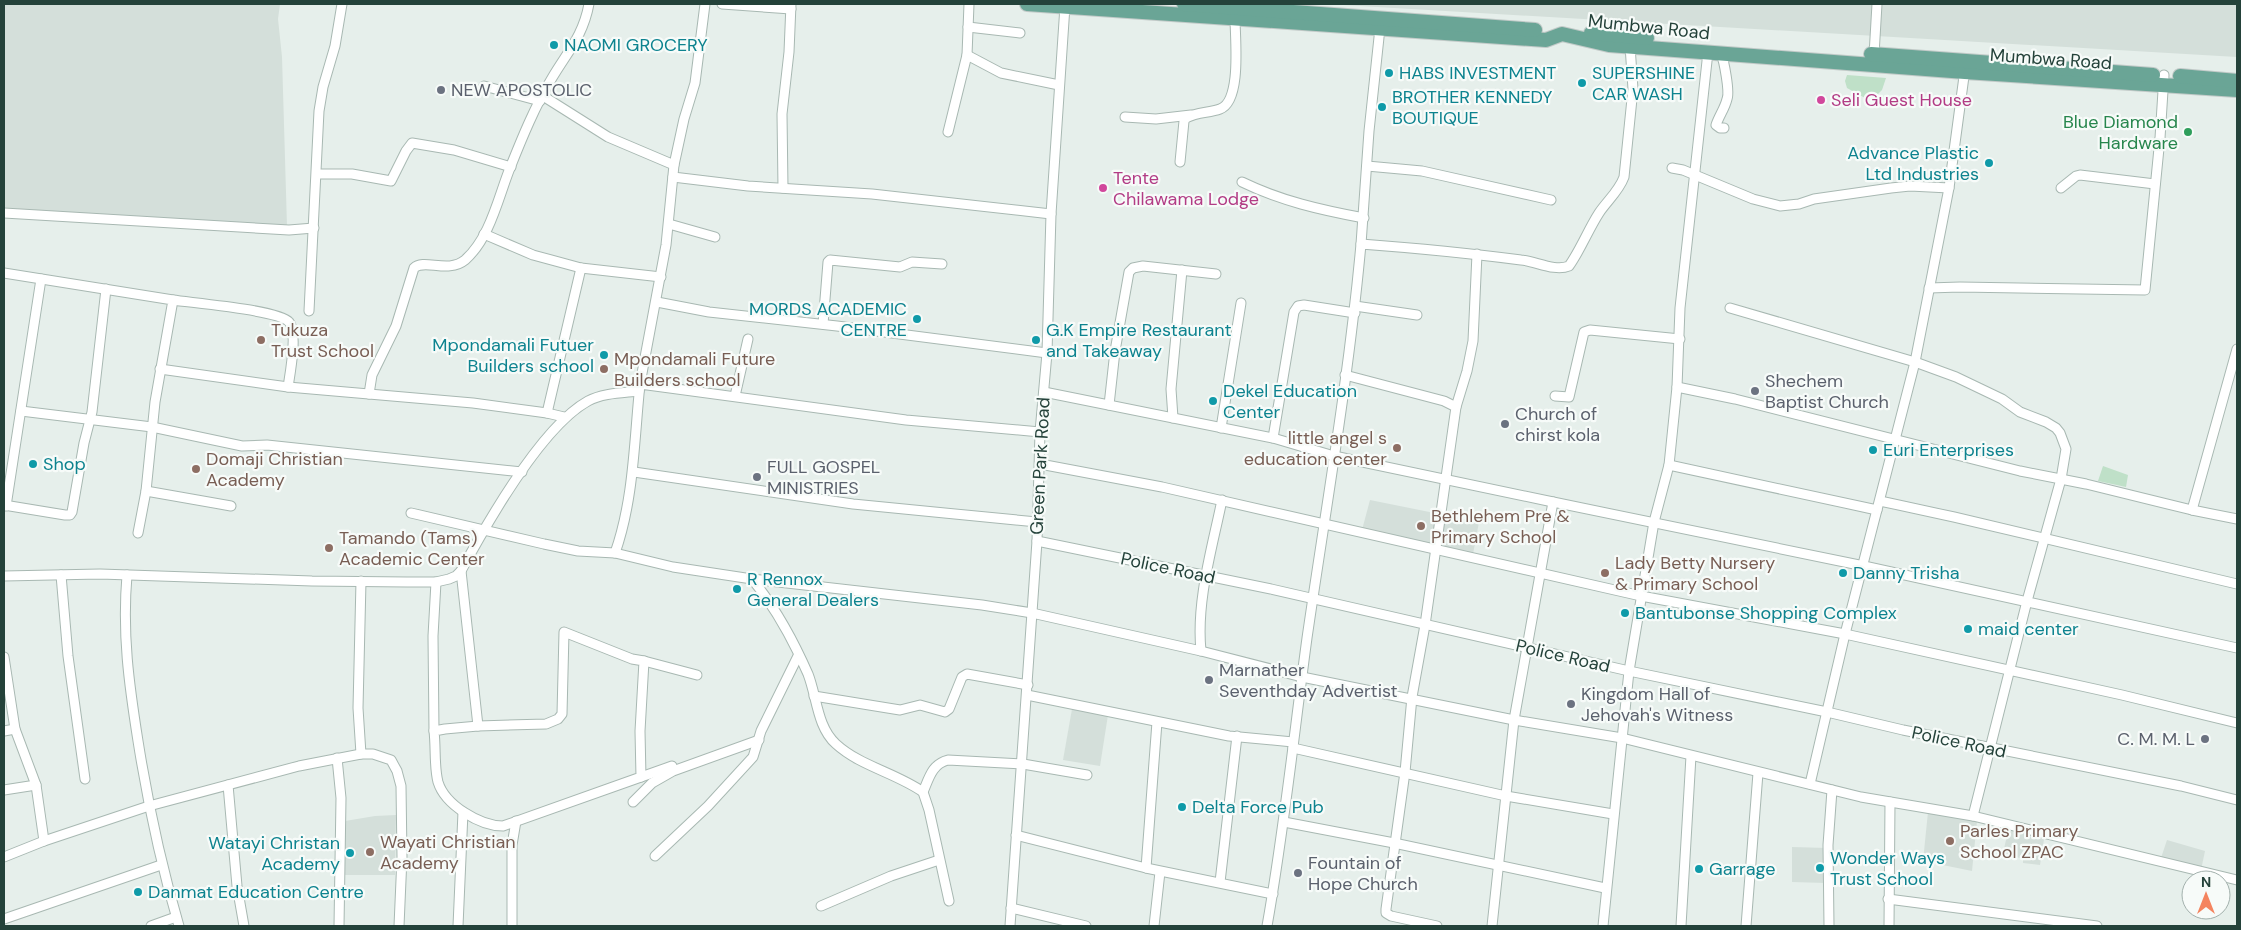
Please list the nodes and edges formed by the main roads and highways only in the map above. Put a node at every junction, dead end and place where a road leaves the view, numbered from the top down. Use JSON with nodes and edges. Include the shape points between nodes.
{"nodes":[{"id":1,"x":1027,"y":4,"type":"edge"},
{"id":2,"x":1185,"y":6,"type":"edge"},
{"id":3,"x":1280,"y":16,"type":"junction"},
{"id":4,"x":1965,"y":66,"type":"junction"},
{"id":5,"x":2163,"y":80,"type":"junction"},
{"id":6,"x":2237,"y":80,"type":"edge"},
{"id":7,"x":2237,"y":90,"type":"edge"}],
"edges":[{"from":1,"to":2,"type":"main road","name":"Mumbwa Road"},
{"from":2,"to":3,"type":"main road","name":"Mumbwa Road"},
{"from":2,"to":3,"type":"main road","name":"Mumbwa Road","via":[[1235,18]]},
{"from":3,"to":4,"type":"main road","name":"Mumbwa Road","via":[[1874,55]]},
{"from":3,"to":4,"type":"main road","name":"Mumbwa Road","via":[[1380,28],[1546,40],[1562,34],[1609,45],[1714,53]]},
{"from":4,"to":5,"type":"main road","name":"Mumbwa Road"},
{"from":5,"to":6,"type":"main road","name":"Mumbwa Road"},
{"from":5,"to":7,"type":"main road","name":"Mumbwa Road"}]}
